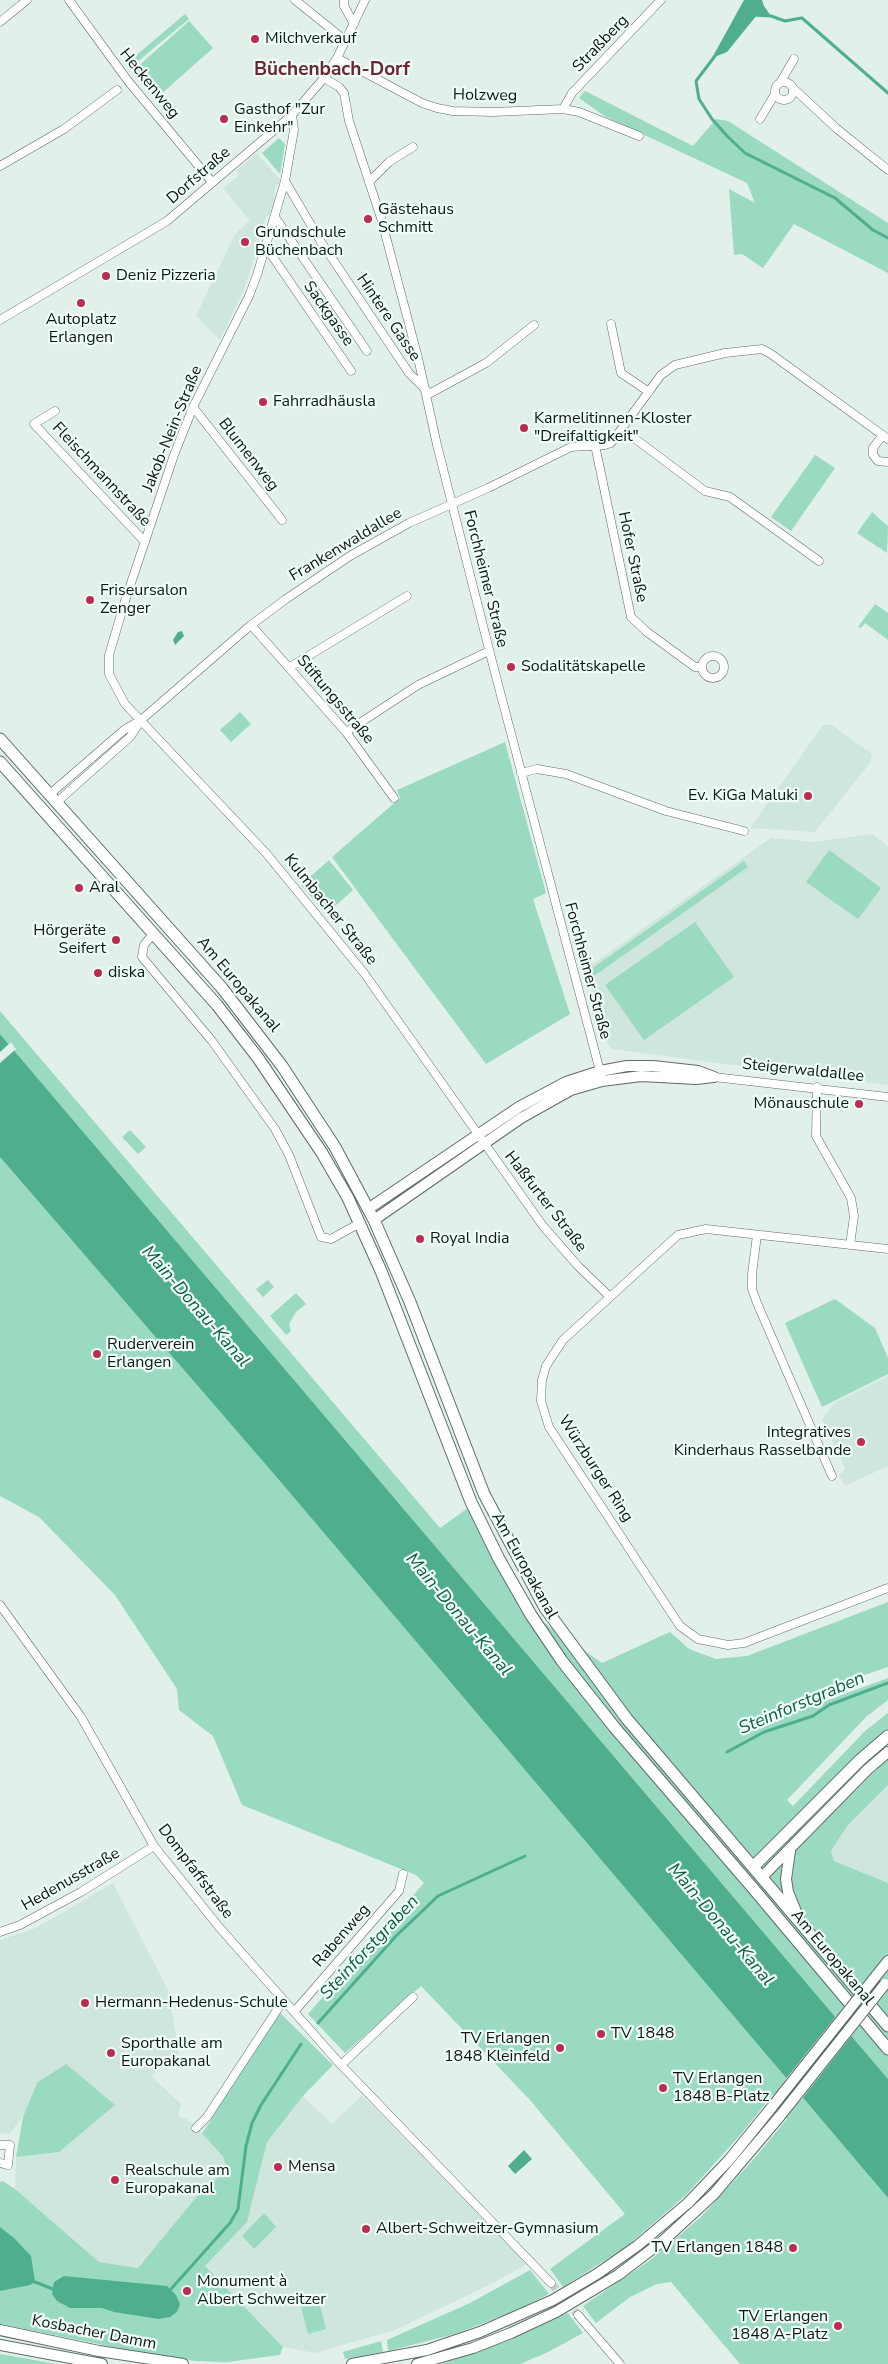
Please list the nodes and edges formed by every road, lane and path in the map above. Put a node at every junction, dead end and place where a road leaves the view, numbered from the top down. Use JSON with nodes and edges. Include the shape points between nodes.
{"nodes":[{"id":1,"x":27,"y":0,"type":"edge"},
{"id":2,"x":69,"y":0,"type":"edge"},
{"id":3,"x":295,"y":0,"type":"edge"},
{"id":4,"x":344,"y":0,"type":"edge"},
{"id":5,"x":365,"y":0,"type":"edge"},
{"id":6,"x":661,"y":0,"type":"edge"},
{"id":7,"x":0,"y":22,"type":"edge"},
{"id":8,"x":354,"y":24,"type":"junction"},
{"id":9,"x":346,"y":41,"type":"junction"},
{"id":10,"x":337,"y":58,"type":"junction"},
{"id":11,"x":794,"y":60,"type":"dead end"},
{"id":12,"x":324,"y":78,"type":"junction"},
{"id":13,"x":780,"y":83,"type":"junction"},
{"id":14,"x":793,"y":88,"type":"junction"},
{"id":15,"x":117,"y":90,"type":"dead end"},
{"id":16,"x":775,"y":94,"type":"junction"},
{"id":17,"x":563,"y":109,"type":"junction"},
{"id":18,"x":292,"y":115,"type":"junction"},
{"id":19,"x":760,"y":120,"type":"dead end"},
{"id":20,"x":639,"y":136,"type":"dead end"},
{"id":21,"x":413,"y":147,"type":"dead end"},
{"id":22,"x":0,"y":166,"type":"edge"},
{"id":23,"x":888,"y":170,"type":"edge"},
{"id":24,"x":285,"y":181,"type":"junction"},
{"id":25,"x":212,"y":182,"type":"junction"},
{"id":26,"x":369,"y":182,"type":"junction"},
{"id":27,"x":274,"y":217,"type":"junction"},
{"id":28,"x":266,"y":247,"type":"junction"},
{"id":29,"x":0,"y":320,"type":"edge"},
{"id":30,"x":611,"y":324,"type":"dead end"},
{"id":31,"x":534,"y":325,"type":"dead end"},
{"id":32,"x":367,"y":351,"type":"dead end"},
{"id":33,"x":351,"y":371,"type":"dead end"},
{"id":34,"x":427,"y":392,"type":"junction"},
{"id":35,"x":649,"y":392,"type":"junction"},
{"id":36,"x":193,"y":407,"type":"junction"},
{"id":37,"x":55,"y":411,"type":"dead end"},
{"id":38,"x":622,"y":429,"type":"junction"},
{"id":39,"x":885,"y":437,"type":"edge"},
{"id":40,"x":595,"y":446,"type":"junction"},
{"id":41,"x":888,"y":462,"type":"edge"},
{"id":42,"x":452,"y":504,"type":"junction"},
{"id":43,"x":282,"y":520,"type":"dead end"},
{"id":44,"x":145,"y":542,"type":"junction"},
{"id":45,"x":819,"y":561,"type":"dead end"},
{"id":46,"x":407,"y":596,"type":"dead end"},
{"id":47,"x":251,"y":625,"type":"junction"},
{"id":48,"x":489,"y":651,"type":"junction"},
{"id":49,"x":702,"y":666,"type":"dead end"},
{"id":50,"x":290,"y":667,"type":"junction"},
{"id":51,"x":141,"y":720,"type":"junction"},
{"id":52,"x":346,"y":732,"type":"junction"},
{"id":53,"x":0,"y":739,"type":"edge"},
{"id":54,"x":0,"y":762,"type":"edge"},
{"id":55,"x":521,"y":773,"type":"junction"},
{"id":56,"x":53,"y":798,"type":"junction"},
{"id":57,"x":394,"y":798,"type":"dead end"},
{"id":58,"x":42,"y":808,"type":"junction"},
{"id":59,"x":744,"y":831,"type":"dead end"},
{"id":60,"x":154,"y":933,"type":"junction"},
{"id":61,"x":601,"y":1076,"type":"junction"},
{"id":62,"x":714,"y":1077,"type":"joint"},
{"id":63,"x":817,"y":1087,"type":"junction"},
{"id":64,"x":888,"y":1097,"type":"edge"},
{"id":65,"x":481,"y":1139,"type":"junction"},
{"id":66,"x":368,"y":1209,"type":"junction"},
{"id":67,"x":374,"y":1220,"type":"junction"},
{"id":68,"x":360,"y":1223,"type":"junction"},
{"id":69,"x":757,"y":1235,"type":"junction"},
{"id":70,"x":850,"y":1245,"type":"junction"},
{"id":71,"x":888,"y":1249,"type":"edge"},
{"id":72,"x":609,"y":1296,"type":"junction"},
{"id":73,"x":832,"y":1476,"type":"dead end"},
{"id":74,"x":888,"y":1588,"type":"edge"},
{"id":75,"x":0,"y":1605,"type":"edge"},
{"id":76,"x":888,"y":1736,"type":"edge"},
{"id":77,"x":888,"y":1752,"type":"edge"},
{"id":78,"x":154,"y":1846,"type":"junction"},
{"id":79,"x":790,"y":1850,"type":"junction"},
{"id":80,"x":403,"y":1874,"type":"dead end"},
{"id":81,"x":752,"y":1877,"type":"junction"},
{"id":82,"x":801,"y":1924,"type":"junction"},
{"id":83,"x":0,"y":1932,"type":"edge"},
{"id":84,"x":888,"y":1961,"type":"edge"},
{"id":85,"x":886,"y":1982,"type":"edge"},
{"id":86,"x":412,"y":1998,"type":"dead end"},
{"id":87,"x":283,"y":2000,"type":"junction"},
{"id":88,"x":294,"y":2012,"type":"junction"},
{"id":89,"x":888,"y":2026,"type":"edge"},
{"id":90,"x":888,"y":2050,"type":"edge"},
{"id":91,"x":341,"y":2065,"type":"junction"},
{"id":92,"x":196,"y":2128,"type":"dead end"},
{"id":93,"x":0,"y":2145,"type":"edge"},
{"id":94,"x":0,"y":2163,"type":"edge"},
{"id":95,"x":551,"y":2283,"type":"tunnel mouth"},
{"id":96,"x":578,"y":2315,"type":"tunnel mouth"},
{"id":97,"x":0,"y":2330,"type":"edge"},
{"id":98,"x":0,"y":2345,"type":"edge"},
{"id":99,"x":102,"y":2364,"type":"edge"},
{"id":100,"x":183,"y":2364,"type":"edge"},
{"id":101,"x":352,"y":2364,"type":"edge"},
{"id":102,"x":417,"y":2364,"type":"edge"},
{"id":103,"x":620,"y":2364,"type":"edge"}],
"edges":[{"from":1,"to":7,"type":"street"},
{"from":2,"to":25,"type":"street","name":"Heckenweg","via":[[128,80]]},
{"from":3,"to":9,"type":"street"},
{"from":4,"to":8,"type":"street"},
{"from":5,"to":8,"type":"street","name":"Dorfstraße"},
{"from":6,"to":17,"type":"street","name":"Straßberg","via":[[572,93]]},
{"from":8,"to":9,"type":"street","name":"Dorfstraße"},
{"from":9,"to":10,"type":"street","name":"Dorfstraße"},
{"from":10,"to":12,"type":"street","name":"Dorfstraße"},
{"from":10,"to":17,"type":"street","name":"Holzweg","via":[[437,108],[493,112]]},
{"from":11,"to":13,"type":"street"},
{"from":12,"to":18,"type":"street","name":"Dorfstraße"},
{"from":12,"to":26,"type":"street","name":"Forchheimer Straße","via":[[344,93],[349,121]]},
{"from":13,"to":14,"type":"street","via":[[789,83]]},
{"from":13,"to":16,"type":"street"},
{"from":14,"to":16,"type":"street","via":[[793,94],[787,101]]},
{"from":14,"to":23,"type":"street"},
{"from":15,"to":22,"type":"street","via":[[64,128]]},
{"from":16,"to":19,"type":"street"},
{"from":17,"to":20,"type":"street","name":"Holzweg","via":[[579,112]]},
{"from":18,"to":24,"type":"street","name":"Jakob-Nein-Straße","via":[[294,130]]},
{"from":18,"to":25,"type":"street","name":"Dorfstraße"},
{"from":21,"to":26,"type":"street","via":[[389,162]]},
{"from":24,"to":27,"type":"street","name":"Jakob-Nein-Straße"},
{"from":24,"to":34,"type":"street","name":"Hintere Gasse","via":[[321,242],[409,374]]},
{"from":25,"to":29,"type":"street","name":"Dorfstraße","via":[[167,221]]},
{"from":26,"to":34,"type":"street","name":"Forchheimer Straße"},
{"from":27,"to":28,"type":"street","name":"Jakob-Nein-Straße"},
{"from":27,"to":32,"type":"street"},
{"from":28,"to":33,"type":"street","name":"Sackgasse"},
{"from":28,"to":36,"type":"street","name":"Jakob-Nein-Straße","via":[[249,296]]},
{"from":30,"to":35,"type":"street","via":[[621,373]]},
{"from":31,"to":34,"type":"street","via":[[486,363]]},
{"from":34,"to":42,"type":"street","name":"Forchheimer Straße","via":[[436,445]]},
{"from":35,"to":38,"type":"street"},
{"from":35,"to":39,"type":"street","via":[[668,369],[683,362],[762,349]]},
{"from":36,"to":43,"type":"street","name":"Blumenweg"},
{"from":36,"to":44,"type":"street","name":"Jakob-Nein-Straße"},
{"from":37,"to":44,"type":"street","name":"Fleischmannstraße","via":[[34,424]]},
{"from":38,"to":40,"type":"street","via":[[611,443]]},
{"from":38,"to":45,"type":"street","via":[[705,491],[730,498]]},
{"from":39,"to":41,"type":"street","via":[[874,448],[873,455],[878,461]]},
{"from":40,"to":42,"type":"street","name":"Frankenwaldallee","via":[[571,446]]},
{"from":40,"to":49,"type":"street","name":"Hofer Straße","via":[[631,618],[695,667]]},
{"from":42,"to":47,"type":"street","name":"Frankenwaldallee","via":[[379,538],[321,574]]},
{"from":42,"to":48,"type":"street","name":"Forchheimer Straße"},
{"from":44,"to":51,"type":"street","name":"Jakob-Nein-Straße","via":[[108,665],[114,687]]},
{"from":46,"to":50,"type":"street"},
{"from":47,"to":50,"type":"street","name":"Stiftungsstraße"},
{"from":47,"to":51,"type":"street","name":"Frankenwaldallee"},
{"from":48,"to":52,"type":"street","via":[[418,685]]},
{"from":48,"to":55,"type":"street","name":"Forchheimer Straße"},
{"from":50,"to":52,"type":"street","name":"Stiftungsstraße"},
{"from":51,"to":56,"type":"street","name":"Frankenwaldallee","via":[[124,730]]},
{"from":51,"to":65,"type":"street","name":"Kulmbacher Straße","via":[[298,891],[364,974]]},
{"from":52,"to":57,"type":"street","name":"Stiftungsstraße"},
{"from":53,"to":56,"type":"main road","name":"Am Europakanal"},
{"from":54,"to":58,"type":"main road","name":"Am Europakanal"},
{"from":55,"to":59,"type":"street","via":[[537,769],[566,774],[666,811]]},
{"from":55,"to":61,"type":"street","name":"Forchheimer Straße"},
{"from":56,"to":58,"type":"main road"},
{"from":56,"to":66,"type":"main road","name":"Am Europakanal","via":[[222,988],[264,1042],[320,1122]]},
{"from":58,"to":60,"type":"main road","name":"Am Europakanal"},
{"from":60,"to":68,"type":"main road","name":"Am Europakanal","via":[[258,1058],[322,1153]]},
{"from":60,"to":68,"type":"street","via":[[144,945],[142,958],[212,1041],[275,1129],[289,1155],[321,1237],[331,1239]]},
{"from":61,"to":62,"type":"street","name":"Steigerwaldallee","via":[[627,1066],[653,1066],[698,1071]]},
{"from":61,"to":65,"type":"street","name":"Steigerwaldallee","via":[[566,1082],[541,1094]]},
{"from":62,"to":63,"type":"street","name":"Steigerwaldallee"},
{"from":63,"to":64,"type":"street","name":"Steigerwaldallee"},
{"from":63,"to":70,"type":"street","via":[[816,1136],[851,1198],[854,1216]]},
{"from":65,"to":66,"type":"street","name":"Steigerwaldallee"},
{"from":65,"to":67,"type":"street","name":"Steigerwaldallee"},
{"from":65,"to":72,"type":"street","name":"Haßfurter Straße","via":[[543,1226]]},
{"from":66,"to":67,"type":"main road","name":"Am Europakanal"},
{"from":66,"to":68,"type":"main road"},
{"from":67,"to":68,"type":"main road"},
{"from":67,"to":81,"type":"main road","name":"Am Europakanal","via":[[410,1302],[484,1494],[545,1608],[627,1720]]},
{"from":68,"to":81,"type":"main road","name":"Am Europakanal","via":[[386,1281],[471,1502],[531,1615],[614,1728]]},
{"from":69,"to":70,"type":"street","name":"Würzburger Ring"},
{"from":69,"to":72,"type":"street","name":"Würzburger Ring","via":[[706,1230],[678,1235]]},
{"from":69,"to":73,"type":"street","via":[[752,1289]]},
{"from":70,"to":71,"type":"street","name":"Würzburger Ring"},
{"from":72,"to":74,"type":"street","name":"Würzburger Ring","via":[[554,1352],[542,1380],[541,1401],[549,1427],[680,1626],[698,1639],[713,1643],[744,1643]]},
{"from":75,"to":78,"type":"street","name":"Dompfaffstraße","via":[[81,1717]]},
{"from":76,"to":81,"type":"main road","via":[[860,1760]]},
{"from":77,"to":79,"type":"street"},
{"from":78,"to":83,"type":"street","name":"Hedenusstraße","via":[[82,1892],[20,1926]]},
{"from":78,"to":87,"type":"street","name":"Dompfaffstraße","via":[[219,1928]]},
{"from":79,"to":81,"type":"street"},
{"from":79,"to":82,"type":"street","via":[[786,1878],[788,1892]]},
{"from":80,"to":88,"type":"street","name":"Rabenweg","via":[[399,1892]]},
{"from":81,"to":82,"type":"main road","name":"Am Europakanal"},
{"from":81,"to":90,"type":"main road","name":"Am Europakanal"},
{"from":82,"to":89,"type":"main road","name":"Am Europakanal"},
{"from":84,"to":101,"type":"street","bridge":true,"via":[[729,2160],[688,2203],[637,2246],[553,2300],[480,2332],[427,2350]]},
{"from":85,"to":102,"type":"street","bridge":true,"via":[[714,2194],[664,2240],[618,2275],[556,2312],[473,2348]]},
{"from":86,"to":91,"type":"street"},
{"from":87,"to":88,"type":"street","name":"Dompfaffstraße"},
{"from":87,"to":92,"type":"street","via":[[207,2117]]},
{"from":88,"to":91,"type":"street","name":"Dompfaffstraße"},
{"from":91,"to":95,"type":"street","name":"Dompfaffstraße"},
{"from":93,"to":94,"type":"street","via":[[10,2145],[8,2165]]},
{"from":96,"to":103,"type":"street"},
{"from":97,"to":100,"type":"street","name":"Kosbacher Damm","via":[[99,2351]]},
{"from":98,"to":99,"type":"street","name":"Kosbacher Damm"}]}
